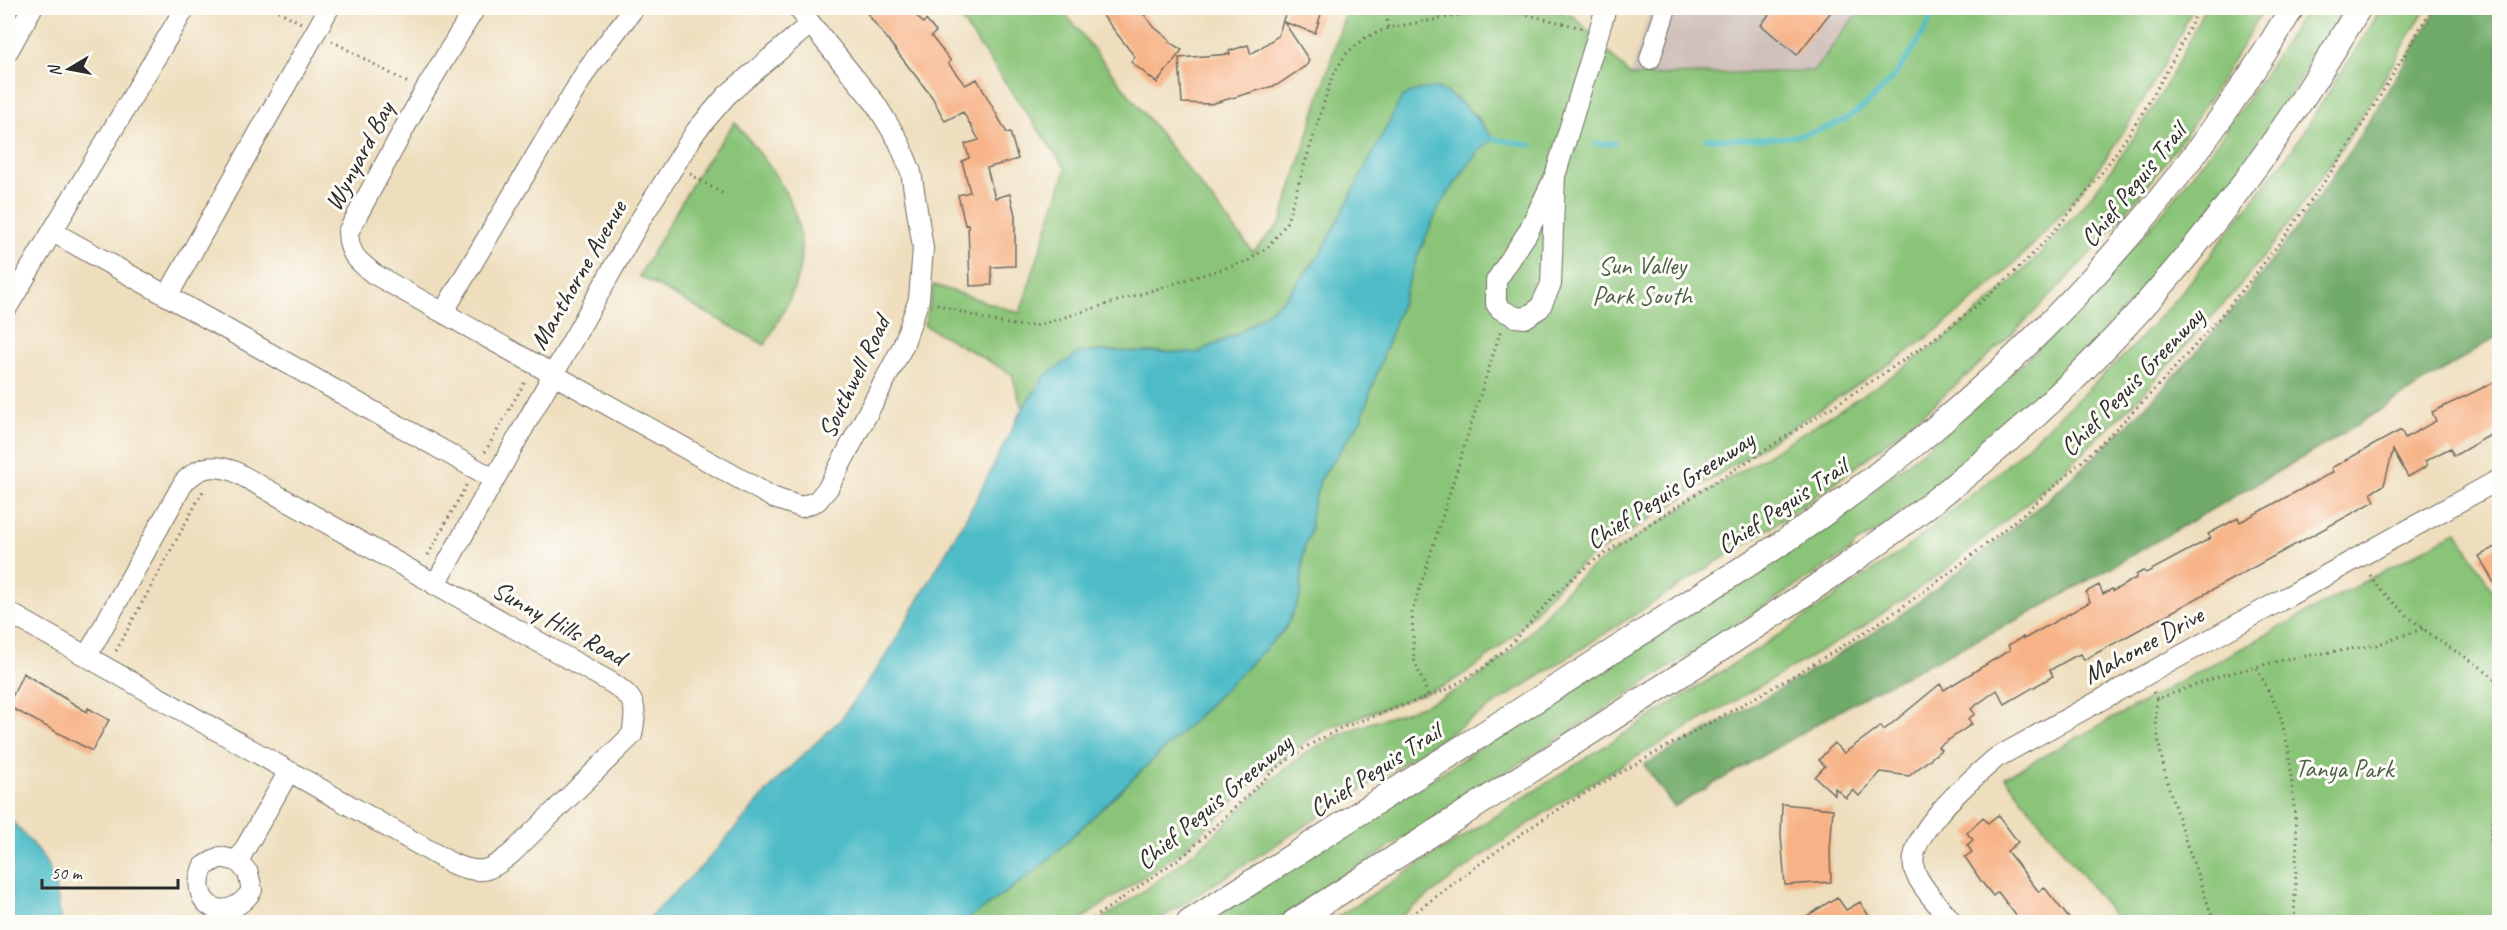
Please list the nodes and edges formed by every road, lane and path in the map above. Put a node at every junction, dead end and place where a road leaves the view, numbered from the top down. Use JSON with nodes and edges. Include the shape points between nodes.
{"nodes":[{"id":1,"x":32,"y":8,"type":"edge"},
{"id":2,"x":185,"y":8,"type":"edge"},
{"id":3,"x":273,"y":8,"type":"edge"},
{"id":4,"x":329,"y":8,"type":"edge"},
{"id":5,"x":475,"y":8,"type":"edge"},
{"id":6,"x":634,"y":8,"type":"edge"},
{"id":7,"x":798,"y":8,"type":"edge"},
{"id":8,"x":1385,"y":8,"type":"edge"},
{"id":9,"x":1606,"y":8,"type":"edge"},
{"id":10,"x":1666,"y":8,"type":"edge"},
{"id":11,"x":2199,"y":8,"type":"edge"},
{"id":12,"x":2292,"y":8,"type":"edge"},
{"id":13,"x":2359,"y":8,"type":"edge"},
{"id":14,"x":2432,"y":8,"type":"edge"},
{"id":15,"x":810,"y":24,"type":"junction"},
{"id":16,"x":1388,"y":28,"type":"junction"},
{"id":17,"x":315,"y":31,"type":"junction"},
{"id":18,"x":1599,"y":32,"type":"junction"},
{"id":19,"x":8,"y":51,"type":"edge"},
{"id":20,"x":1650,"y":59,"type":"dead end"},
{"id":21,"x":424,"y":92,"type":"junction"},
{"id":22,"x":674,"y":165,"type":"junction"},
{"id":23,"x":1556,"y":176,"type":"junction"},
{"id":24,"x":725,"y":195,"type":"dead end"},
{"id":25,"x":52,"y":232,"type":"junction"},
{"id":26,"x":168,"y":296,"type":"junction"},
{"id":27,"x":919,"y":299,"type":"junction"},
{"id":28,"x":8,"y":306,"type":"edge"},
{"id":29,"x":444,"y":311,"type":"junction"},
{"id":30,"x":1506,"y":313,"type":"junction"},
{"id":31,"x":553,"y":374,"type":"junction"},
{"id":32,"x":217,"y":465,"type":"junction"},
{"id":33,"x":494,"y":479,"type":"junction"},
{"id":34,"x":2499,"y":479,"type":"edge"},
{"id":35,"x":2370,"y":575,"type":"dead end"},
{"id":36,"x":435,"y":585,"type":"junction"},
{"id":37,"x":8,"y":612,"type":"edge"},
{"id":38,"x":2425,"y":628,"type":"junction"},
{"id":39,"x":87,"y":656,"type":"junction"},
{"id":40,"x":107,"y":668,"type":"junction"},
{"id":41,"x":2257,"y":668,"type":"junction"},
{"id":42,"x":2143,"y":675,"type":"junction"},
{"id":43,"x":2499,"y":684,"type":"edge"},
{"id":44,"x":1428,"y":696,"type":"junction"},
{"id":45,"x":2157,"y":699,"type":"junction"},
{"id":46,"x":288,"y":773,"type":"junction"},
{"id":47,"x":2499,"y":805,"type":"edge"},
{"id":48,"x":238,"y":861,"type":"dead end"},
{"id":49,"x":2495,"y":864,"type":"junction"},
{"id":50,"x":2499,"y":869,"type":"edge"},
{"id":51,"x":1088,"y":922,"type":"edge"},
{"id":52,"x":1189,"y":922,"type":"edge"},
{"id":53,"x":1294,"y":922,"type":"edge"},
{"id":54,"x":1402,"y":922,"type":"edge"},
{"id":55,"x":1952,"y":922,"type":"edge"},
{"id":56,"x":2214,"y":922,"type":"edge"},
{"id":57,"x":2294,"y":922,"type":"edge"},
{"id":58,"x":2498,"y":922,"type":"edge"}],
"edges":[{"from":1,"to":19,"type":"street"},
{"from":2,"to":25,"type":"street"},
{"from":3,"to":17,"type":"path"},
{"from":4,"to":17,"type":"street"},
{"from":5,"to":21,"type":"street","name":"Wynyard Bay"},
{"from":6,"to":29,"type":"street","via":[[588,68]]},
{"from":7,"to":15,"type":"street","name":"Southwell Road"},
{"from":8,"to":16,"type":"path"},
{"from":9,"to":18,"type":"street"},
{"from":10,"to":20,"type":"street"},
{"from":11,"to":44,"type":"path","name":"Chief Peguis Greenway","via":[[2151,101],[2121,148],[2054,232],[1990,295],[1897,366],[1592,562],[1559,590],[1499,656],[1464,680]]},
{"from":12,"to":52,"type":"main road","name":"Chief Peguis Trail","via":[[2205,142],[2137,228],[2055,318],[1947,419],[1785,541]]},
{"from":13,"to":53,"type":"main road","via":[[2299,105],[2214,224],[2087,366],[1976,468],[1920,514],[1796,601]]},
{"from":14,"to":54,"type":"path","name":"Chief Peguis Greenway","via":[[2333,169],[2256,274],[2187,356],[2096,449],[2039,500],[1974,554],[1862,633],[1782,683],[1571,801]]},
{"from":15,"to":22,"type":"street","name":"Manthorne Avenue","via":[[727,94]]},
{"from":15,"to":27,"type":"street","name":"Southwell Road","via":[[875,103],[899,142],[911,172],[923,248]]},
{"from":16,"to":18,"type":"path","via":[[1500,8]]},
{"from":16,"to":27,"type":"path","via":[[1365,38],[1346,54],[1332,77],[1286,224],[1269,246],[1248,261],[1022,327]]},
{"from":17,"to":21,"type":"path"},
{"from":17,"to":26,"type":"street"},
{"from":18,"to":23,"type":"street"},
{"from":21,"to":29,"type":"street","name":"Wynyard Bay","via":[[348,232],[349,248],[374,274]]},
{"from":22,"to":24,"type":"path"},
{"from":22,"to":31,"type":"street","name":"Manthorne Avenue"},
{"from":23,"to":30,"type":"street","via":[[1528,232],[1496,280],[1496,304]]},
{"from":23,"to":30,"type":"street","via":[[1551,284],[1533,315],[1525,318]]},
{"from":25,"to":26,"type":"street"},
{"from":25,"to":28,"type":"street"},
{"from":26,"to":33,"type":"street"},
{"from":27,"to":31,"type":"street","name":"Southwell Road","via":[[903,346],[828,488],[817,501],[801,507],[774,498]]},
{"from":29,"to":31,"type":"street","name":"Wynyard Bay"},
{"from":30,"to":44,"type":"path","via":[[1412,613],[1414,659]]},
{"from":31,"to":33,"type":"street","name":"Manthorne Avenue"},
{"from":32,"to":36,"type":"street","name":"Sunny Hills Road"},
{"from":32,"to":39,"type":"street","via":[[196,469],[184,482]]},
{"from":32,"to":40,"type":"path"},
{"from":33,"to":36,"type":"street","name":"Manthorne Avenue"},
{"from":34,"to":42,"type":"street","name":"Mahonee Drive"},
{"from":35,"to":38,"type":"path","via":[[2376,586]]},
{"from":36,"to":46,"type":"street","name":"Sunny Hills Road","via":[[630,695],[636,711],[632,735],[512,853],[493,869],[471,872]]},
{"from":37,"to":39,"type":"street","name":"Sunny Hills Road"},
{"from":38,"to":41,"type":"path","via":[[2376,645],[2286,659]]},
{"from":38,"to":43,"type":"path","via":[[2451,649],[2474,660]]},
{"from":39,"to":40,"type":"street","name":"Sunny Hills Road"},
{"from":40,"to":46,"type":"street","name":"Sunny Hills Road"},
{"from":41,"to":45,"type":"path","via":[[2200,682]]},
{"from":41,"to":57,"type":"path","via":[[2280,714],[2289,751],[2297,840]]},
{"from":42,"to":45,"type":"path"},
{"from":42,"to":55,"type":"street","name":"Mahonee Drive","via":[[1996,758],[1970,780],[1924,832],[1913,858],[1915,873]]},
{"from":44,"to":51,"type":"path","name":"Chief Peguis Greenway","via":[[1341,728],[1304,748],[1273,771],[1187,854]]},
{"from":45,"to":56,"type":"path","via":[[2156,734]]},
{"from":46,"to":48,"type":"street"},
{"from":47,"to":49,"type":"path","via":[[2492,821]]},
{"from":49,"to":50,"type":"path"},
{"from":49,"to":58,"type":"path"}]}
